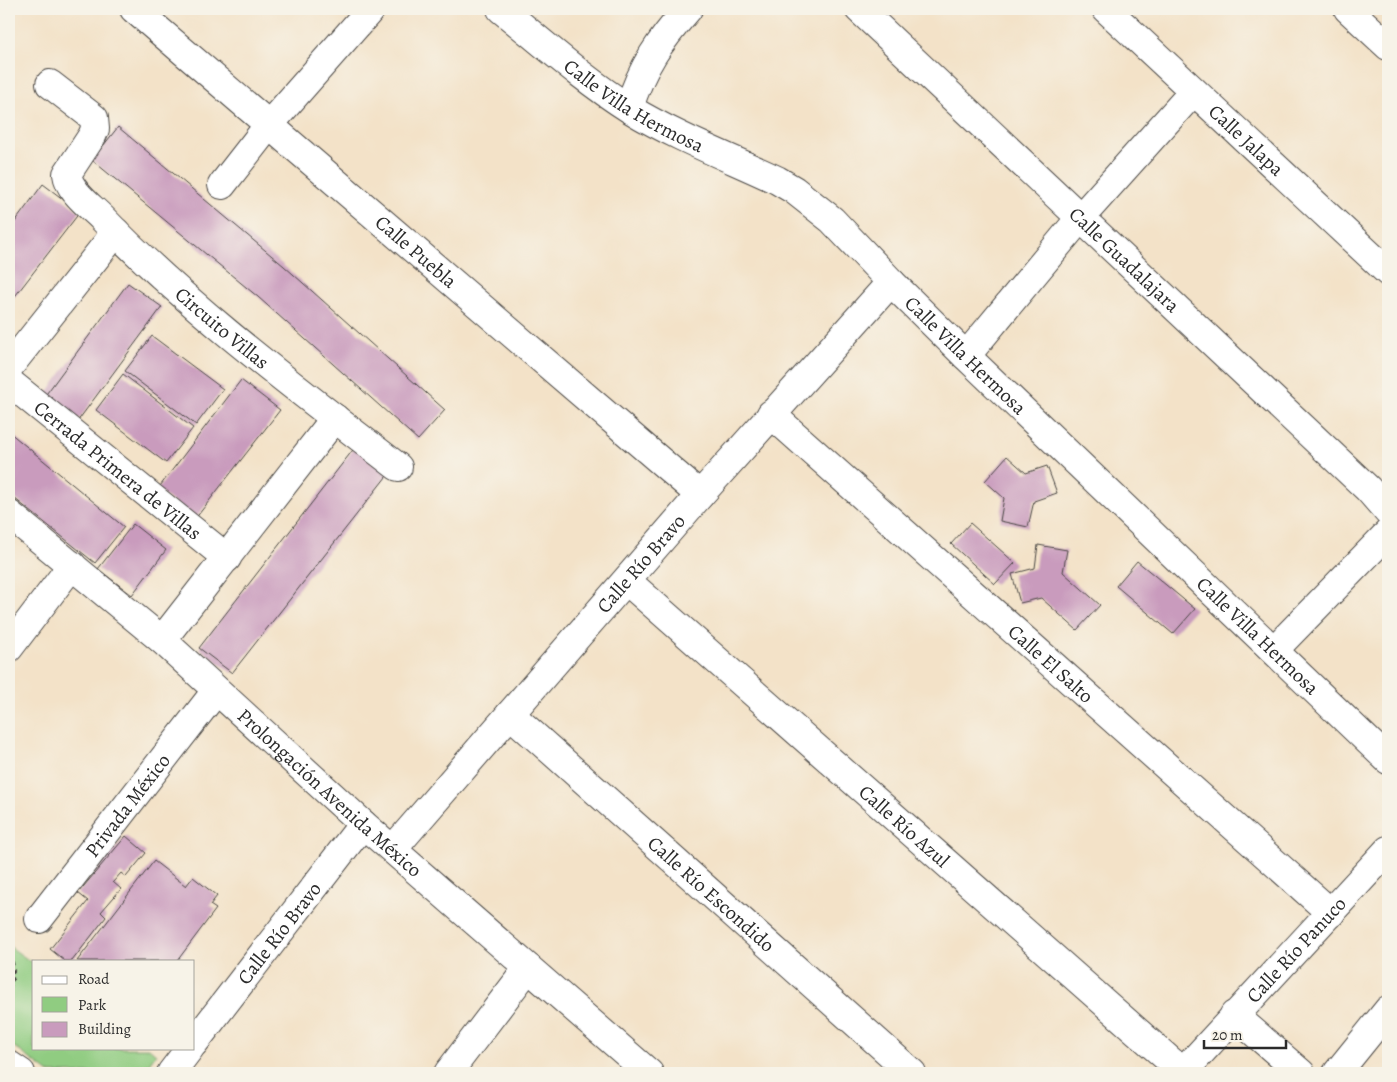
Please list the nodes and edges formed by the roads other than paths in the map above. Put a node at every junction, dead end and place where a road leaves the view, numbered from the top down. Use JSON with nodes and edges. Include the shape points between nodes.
{"nodes":[{"id":1,"x":134,"y":9,"type":"edge"},
{"id":2,"x":371,"y":9,"type":"edge"},
{"id":3,"x":501,"y":9,"type":"edge"},
{"id":4,"x":688,"y":9,"type":"edge"},
{"id":5,"x":859,"y":9,"type":"edge"},
{"id":6,"x":1106,"y":9,"type":"edge"},
{"id":7,"x":1348,"y":9,"type":"edge"},
{"id":8,"x":1388,"y":46,"type":"edge"},
{"id":9,"x":50,"y":84,"type":"dead end"},
{"id":10,"x":1193,"y":92,"type":"junction"},
{"id":11,"x":629,"y":108,"type":"junction"},
{"id":12,"x":268,"y":126,"type":"junction"},
{"id":13,"x":222,"y":185,"type":"dead end"},
{"id":14,"x":1081,"y":218,"type":"junction"},
{"id":15,"x":116,"y":232,"type":"junction"},
{"id":16,"x":1388,"y":272,"type":"edge"},
{"id":17,"x":891,"y":282,"type":"junction"},
{"id":18,"x":966,"y":356,"type":"junction"},
{"id":19,"x":9,"y":367,"type":"edge"},
{"id":20,"x":9,"y":382,"type":"edge"},
{"id":21,"x":772,"y":414,"type":"junction"},
{"id":22,"x":335,"y":418,"type":"junction"},
{"id":23,"x":398,"y":467,"type":"dead end"},
{"id":24,"x":700,"y":495,"type":"junction"},
{"id":25,"x":1388,"y":512,"type":"edge"},
{"id":26,"x":9,"y":514,"type":"edge"},
{"id":27,"x":1388,"y":533,"type":"edge"},
{"id":28,"x":227,"y":558,"type":"junction"},
{"id":29,"x":72,"y":565,"type":"junction"},
{"id":30,"x":626,"y":580,"type":"junction"},
{"id":31,"x":167,"y":632,"type":"junction"},
{"id":32,"x":9,"y":648,"type":"edge"},
{"id":33,"x":1274,"y":649,"type":"junction"},
{"id":34,"x":216,"y":691,"type":"junction"},
{"id":35,"x":510,"y":714,"type":"junction"},
{"id":36,"x":1388,"y":760,"type":"edge"},
{"id":37,"x":363,"y":824,"type":"junction"},
{"id":38,"x":393,"y":849,"type":"junction"},
{"id":39,"x":1388,"y":850,"type":"edge"},
{"id":40,"x":1331,"y":913,"type":"junction"},
{"id":41,"x":39,"y":919,"type":"dead end"},
{"id":42,"x":528,"y":968,"type":"junction"},
{"id":43,"x":1388,"y":1010,"type":"edge"},
{"id":44,"x":1234,"y":1014,"type":"junction"},
{"id":45,"x":195,"y":1043,"type":"edge"},
{"id":46,"x":188,"y":1050,"type":"edge"},
{"id":47,"x":9,"y":1065,"type":"edge"},
{"id":48,"x":21,"y":1073,"type":"edge"},
{"id":49,"x":171,"y":1073,"type":"edge"},
{"id":50,"x":448,"y":1073,"type":"edge"},
{"id":51,"x":649,"y":1073,"type":"edge"},
{"id":52,"x":912,"y":1073,"type":"edge"},
{"id":53,"x":1182,"y":1073,"type":"edge"},
{"id":54,"x":1301,"y":1073,"type":"edge"},
{"id":55,"x":1337,"y":1073,"type":"edge"}],
"edges":[{"from":1,"to":12,"type":"street","name":"Calle Puebla"},
{"from":2,"to":12,"type":"street"},
{"from":3,"to":11,"type":"street","name":"Calle Villa Hermosa","via":[[584,77]]},
{"from":4,"to":11,"type":"street","via":[[651,55]]},
{"from":5,"to":14,"type":"street","name":"Calle Guadalajara"},
{"from":6,"to":10,"type":"street","name":"Calle Jalapa"},
{"from":7,"to":8,"type":"street"},
{"from":9,"to":15,"type":"street","name":"Circuito Villas","via":[[94,118],[95,129],[68,170],[68,180]]},
{"from":10,"to":14,"type":"street"},
{"from":10,"to":16,"type":"street","name":"Calle Jalapa"},
{"from":11,"to":17,"type":"street","name":"Calle Villa Hermosa","via":[[794,190],[832,220]]},
{"from":12,"to":13,"type":"street"},
{"from":12,"to":24,"type":"street","name":"Calle Puebla"},
{"from":14,"to":18,"type":"street"},
{"from":14,"to":25,"type":"street","name":"Calle Guadalajara","via":[[1374,494]]},
{"from":15,"to":19,"type":"street"},
{"from":15,"to":22,"type":"street","name":"Circuito Villas","via":[[219,327]]},
{"from":17,"to":18,"type":"street","name":"Calle Villa Hermosa"},
{"from":17,"to":21,"type":"street","name":"Calle Río Bravo"},
{"from":18,"to":33,"type":"street","name":"Calle Villa Hermosa"},
{"from":20,"to":28,"type":"street","name":"Cerrada Primera de Villas"},
{"from":21,"to":24,"type":"street","name":"Calle Río Bravo"},
{"from":21,"to":40,"type":"street","name":"Calle El Salto"},
{"from":22,"to":23,"type":"street","name":"Circuito Villas"},
{"from":22,"to":28,"type":"street"},
{"from":24,"to":30,"type":"street","name":"Calle Río Bravo"},
{"from":26,"to":29,"type":"street","name":"Prolongación Avenida México"},
{"from":27,"to":33,"type":"street"},
{"from":28,"to":31,"type":"street"},
{"from":29,"to":31,"type":"street","name":"Prolongación Avenida México"},
{"from":29,"to":32,"type":"street"},
{"from":30,"to":35,"type":"street","name":"Calle Río Bravo"},
{"from":30,"to":53,"type":"street","name":"Calle Río Azul"},
{"from":31,"to":34,"type":"street","name":"Prolongación Avenida México"},
{"from":33,"to":36,"type":"street","name":"Calle Villa Hermosa"},
{"from":34,"to":37,"type":"street","name":"Prolongación Avenida México"},
{"from":34,"to":41,"type":"street","name":"Privada México"},
{"from":35,"to":38,"type":"street","name":"Calle Río Bravo"},
{"from":35,"to":52,"type":"street","name":"Calle Río Escondido"},
{"from":37,"to":38,"type":"street","name":"Prolongación Avenida México"},
{"from":37,"to":45,"type":"street","name":"Calle Río Bravo"},
{"from":38,"to":42,"type":"street","name":"Prolongación Avenida México"},
{"from":39,"to":40,"type":"street","name":"Calle Río Panuco"},
{"from":40,"to":44,"type":"street","name":"Calle Río Panuco"},
{"from":42,"to":50,"type":"street"},
{"from":42,"to":51,"type":"street","name":"Prolongación Avenida México"},
{"from":43,"to":55,"type":"street"},
{"from":44,"to":53,"type":"street","name":"Calle Río Panuco"},
{"from":44,"to":54,"type":"street"},
{"from":46,"to":49,"type":"street"},
{"from":47,"to":48,"type":"street"}]}
